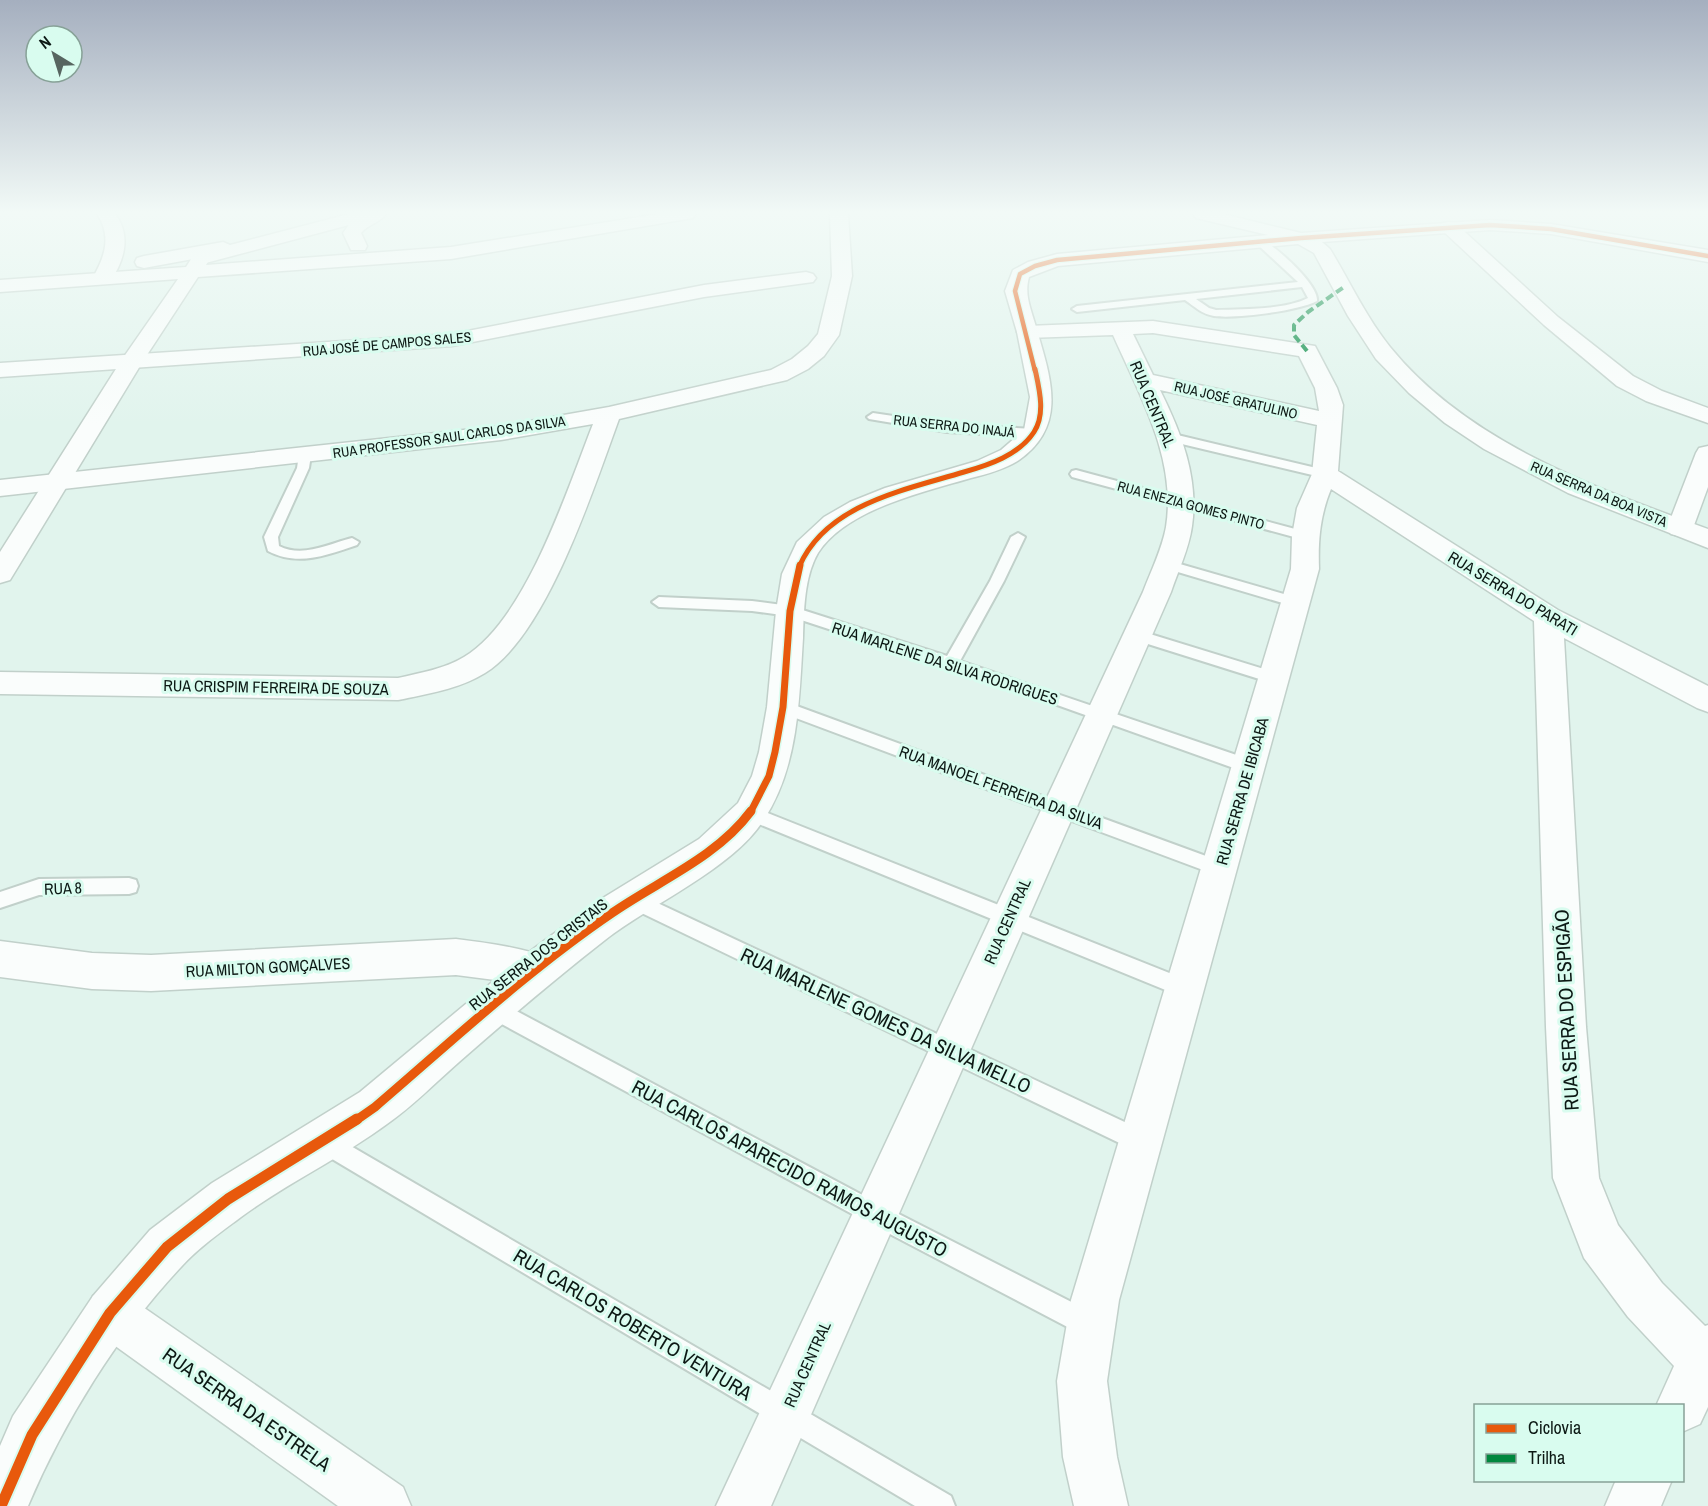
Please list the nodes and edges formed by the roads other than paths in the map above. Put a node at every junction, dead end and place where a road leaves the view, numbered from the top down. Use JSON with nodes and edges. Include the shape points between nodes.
{"nodes":[{"id":1,"x":183,"y":284,"type":"edge"},
{"id":2,"x":757,"y":284,"type":"edge"},
{"id":3,"x":840,"y":284,"type":"edge"},
{"id":4,"x":1017,"y":284,"type":"edge"},
{"id":5,"x":1302,"y":284,"type":"edge"},
{"id":6,"x":1304,"y":284,"type":"edge"},
{"id":7,"x":1342,"y":284,"type":"edge"},
{"id":8,"x":1511,"y":284,"type":"edge"},
{"id":9,"x":1189,"y":298,"type":"junction"},
{"id":10,"x":1077,"y":309,"type":"dead end"},
{"id":11,"x":1120,"y":328,"type":"junction"},
{"id":12,"x":1027,"y":332,"type":"junction"},
{"id":13,"x":132,"y":361,"type":"junction"},
{"id":14,"x":0,"y":370,"type":"edge"},
{"id":15,"x":1143,"y":379,"type":"junction"},
{"id":16,"x":609,"y":414,"type":"junction"},
{"id":17,"x":1708,"y":416,"type":"edge"},
{"id":18,"x":873,"y":417,"type":"dead end"},
{"id":19,"x":1330,"y":421,"type":"junction"},
{"id":20,"x":1034,"y":433,"type":"junction"},
{"id":21,"x":1168,"y":437,"type":"junction"},
{"id":22,"x":1708,"y":453,"type":"edge"},
{"id":23,"x":304,"y":455,"type":"junction"},
{"id":24,"x":1076,"y":474,"type":"dead end"},
{"id":25,"x":1325,"y":474,"type":"junction"},
{"id":26,"x":57,"y":483,"type":"junction"},
{"id":27,"x":0,"y":488,"type":"edge"},
{"id":28,"x":1182,"y":502,"type":"junction"},
{"id":29,"x":1680,"y":528,"type":"junction"},
{"id":30,"x":1305,"y":536,"type":"junction"},
{"id":31,"x":1018,"y":537,"type":"dead end"},
{"id":32,"x":1708,"y":539,"type":"edge"},
{"id":33,"x":352,"y":542,"type":"dead end"},
{"id":34,"x":1166,"y":564,"type":"junction"},
{"id":35,"x":0,"y":574,"type":"edge"},
{"id":36,"x":659,"y":602,"type":"dead end"},
{"id":37,"x":1296,"y":602,"type":"junction"},
{"id":38,"x":790,"y":611,"type":"junction"},
{"id":39,"x":1548,"y":617,"type":"junction"},
{"id":40,"x":1137,"y":635,"type":"junction"},
{"id":41,"x":951,"y":663,"type":"junction"},
{"id":42,"x":1275,"y":678,"type":"junction"},
{"id":43,"x":0,"y":683,"type":"edge"},
{"id":44,"x":1708,"y":700,"type":"edge"},
{"id":45,"x":783,"y":707,"type":"junction"},
{"id":46,"x":1100,"y":715,"type":"junction"},
{"id":47,"x":1248,"y":766,"type":"junction"},
{"id":48,"x":1058,"y":809,"type":"junction"},
{"id":49,"x":750,"y":813,"type":"junction"},
{"id":50,"x":1219,"y":868,"type":"junction"},
{"id":51,"x":129,"y":886,"type":"dead end"},
{"id":52,"x":631,"y":899,"type":"junction"},
{"id":53,"x":0,"y":900,"type":"edge"},
{"id":54,"x":1009,"y":916,"type":"junction"},
{"id":55,"x":0,"y":959,"type":"edge"},
{"id":56,"x":535,"y":971,"type":"junction"},
{"id":57,"x":1185,"y":989,"type":"junction"},
{"id":58,"x":491,"y":1007,"type":"junction"},
{"id":59,"x":949,"y":1050,"type":"junction"},
{"id":60,"x":324,"y":1141,"type":"junction"},
{"id":61,"x":1141,"y":1142,"type":"junction"},
{"id":62,"x":875,"y":1214,"type":"junction"},
{"id":63,"x":110,"y":1313,"type":"junction"},
{"id":64,"x":1091,"y":1326,"type":"junction"},
{"id":65,"x":1706,"y":1355,"type":"edge"},
{"id":66,"x":1683,"y":1404,"type":"edge"},
{"id":67,"x":785,"y":1414,"type":"junction"},
{"id":68,"x":1644,"y":1482,"type":"edge"},
{"id":69,"x":1,"y":1506,"type":"edge"},
{"id":70,"x":384,"y":1506,"type":"edge"},
{"id":71,"x":743,"y":1506,"type":"edge"},
{"id":72,"x":941,"y":1506,"type":"edge"},
{"id":73,"x":1101,"y":1506,"type":"edge"},
{"id":74,"x":1632,"y":1506,"type":"edge"}],
"edges":[{"from":1,"to":13,"type":"street"},
{"from":2,"to":13,"type":"street","name":"RUA JOSÉ DE CAMPOS SALES","via":[[452,340]]},
{"from":3,"to":16,"type":"street","name":"RUA PROFESSOR SAUL CARLOS DA SILVA","via":[[828,334],[800,364],[755,382]]},
{"from":4,"to":12,"type":"street","via":[[1015,291]]},
{"from":5,"to":9,"type":"lane"},
{"from":6,"to":9,"type":"lane","via":[[1313,299],[1294,306],[1216,313]]},
{"from":7,"to":29,"type":"street","name":"RUA SERRA DA BOA VISTA","via":[[1397,369],[1488,441],[1565,482]]},
{"from":8,"to":17,"type":"street","via":[[1624,381]]},
{"from":9,"to":10,"type":"lane"},
{"from":11,"to":12,"type":"street","name":"RUA SERRA DE IBICABA"},
{"from":11,"to":15,"type":"street","name":"RUA CENTRAL"},
{"from":11,"to":19,"type":"street","name":"RUA SERRA DE IBICABA","via":[[1195,332],[1307,351],[1326,388]]},
{"from":12,"to":20,"type":"street","via":[[1041,397]]},
{"from":13,"to":14,"type":"street","name":"RUA JOSÉ DE CAMPOS SALES"},
{"from":13,"to":26,"type":"street"},
{"from":15,"to":19,"type":"street","name":"RUA JOSÉ GRATULINO"},
{"from":15,"to":21,"type":"street","name":"RUA CENTRAL"},
{"from":16,"to":23,"type":"street","name":"RUA PROFESSOR SAUL CARLOS DA SILVA","via":[[501,433]]},
{"from":16,"to":43,"type":"street","name":"RUA CRISPIM FERREIRA DE SOUZA","via":[[564,535],[529,603],[506,638],[482,661],[434,682],[398,689]]},
{"from":18,"to":20,"type":"lane","name":"RUA SERRA DO INAJÁ","via":[[947,428]]},
{"from":19,"to":25,"type":"street","name":"RUA SERRA DE IBICABA"},
{"from":20,"to":38,"type":"street","name":"RUA SERRA DOS CRISTAIS","via":[[1010,455],[986,466],[894,493],[833,523],[807,548],[796,574]]},
{"from":21,"to":25,"type":"lane"},
{"from":21,"to":28,"type":"street","name":"RUA CENTRAL","via":[[1174,449]]},
{"from":22,"to":29,"type":"street"},
{"from":23,"to":26,"type":"street","name":"RUA PROFESSOR SAUL CARLOS DA SILVA"},
{"from":23,"to":33,"type":"lane","via":[[303,468],[271,537],[273,548],[283,555],[302,556]]},
{"from":24,"to":28,"type":"lane","name":"RUA ENEZIA GOMES PINTO"},
{"from":25,"to":30,"type":"street","name":"RUA SERRA DE IBICABA","via":[[1310,508]]},
{"from":25,"to":39,"type":"street","name":"RUA SERRA DO PARATI"},
{"from":26,"to":27,"type":"street","name":"RUA PROFESSOR SAUL CARLOS DA SILVA"},
{"from":26,"to":35,"type":"street"},
{"from":28,"to":30,"type":"lane","name":"RUA ENEZIA GOMES PINTO"},
{"from":28,"to":34,"type":"street","name":"RUA CENTRAL","via":[[1179,528]]},
{"from":29,"to":32,"type":"street","name":"RUA SERRA DA BOA VISTA"},
{"from":30,"to":37,"type":"street","name":"RUA SERRA DE IBICABA","via":[[1305,569]]},
{"from":31,"to":41,"type":"lane"},
{"from":34,"to":37,"type":"lane"},
{"from":34,"to":40,"type":"street","name":"RUA CENTRAL"},
{"from":36,"to":38,"type":"lane","name":"RUA MARLENE DA SILVA RODRIGUES"},
{"from":37,"to":42,"type":"street","name":"RUA SERRA DE IBICABA"},
{"from":38,"to":41,"type":"lane","name":"RUA MARLENE DA SILVA RODRIGUES"},
{"from":38,"to":45,"type":"street","name":"RUA SERRA DOS CRISTAIS"},
{"from":39,"to":44,"type":"street","name":"RUA SERRA DO PARATI"},
{"from":39,"to":65,"type":"street","name":"RUA SERRA DO ESPIGÃO","via":[[1576,1178],[1601,1241],[1646,1299]]},
{"from":40,"to":42,"type":"lane"},
{"from":40,"to":46,"type":"street","name":"RUA CENTRAL"},
{"from":41,"to":46,"type":"lane","name":"RUA MARLENE DA SILVA RODRIGUES"},
{"from":42,"to":47,"type":"street","name":"RUA SERRA DE IBICABA"},
{"from":45,"to":48,"type":"lane","name":"RUA MANOEL FERREIRA DA SILVA"},
{"from":45,"to":49,"type":"street","name":"RUA SERRA DOS CRISTAIS","via":[[769,776]]},
{"from":46,"to":47,"type":"lane","name":"RUA MARLENE DA SILVA RODRIGUES"},
{"from":46,"to":48,"type":"street","name":"RUA CENTRAL"},
{"from":47,"to":50,"type":"street","name":"RUA SERRA DE IBICABA"},
{"from":48,"to":50,"type":"lane","name":"RUA MANOEL FERREIRA DA SILVA"},
{"from":48,"to":54,"type":"street","name":"RUA CENTRAL"},
{"from":49,"to":52,"type":"street","name":"RUA SERRA DOS CRISTAIS","via":[[712,850]]},
{"from":49,"to":54,"type":"lane"},
{"from":50,"to":57,"type":"street","name":"RUA SERRA DE IBICABA"},
{"from":51,"to":53,"type":"lane","name":"RUA 8","via":[[39,887]]},
{"from":52,"to":56,"type":"street","name":"RUA SERRA DOS CRISTAIS"},
{"from":52,"to":59,"type":"lane","name":"RUA MARLENE GOMES DA SILVA MELLO"},
{"from":54,"to":57,"type":"lane"},
{"from":54,"to":59,"type":"street","name":"RUA CENTRAL"},
{"from":55,"to":56,"type":"street","name":"RUA MILTON GOMÇALVES","via":[[92,971],[151,973],[456,957]]},
{"from":56,"to":58,"type":"street","name":"RUA SERRA DOS CRISTAIS"},
{"from":57,"to":61,"type":"street","name":"RUA SERRA DE IBICABA"},
{"from":58,"to":60,"type":"street","name":"RUA SERRA DOS CRISTAIS","via":[[375,1107]]},
{"from":58,"to":62,"type":"lane","name":"RUA CARLOS APARECIDO RAMOS AUGUSTO"},
{"from":59,"to":61,"type":"lane","name":"RUA MARLENE GOMES DA SILVA MELLO"},
{"from":59,"to":62,"type":"street","name":"RUA CENTRAL"},
{"from":60,"to":63,"type":"street","name":"RUA SERRA DOS CRISTAIS","via":[[228,1199],[167,1247]]},
{"from":60,"to":67,"type":"lane","name":"RUA CARLOS ROBERTO VENTURA"},
{"from":61,"to":64,"type":"street","name":"RUA SERRA DE IBICABA"},
{"from":62,"to":64,"type":"lane","name":"RUA CARLOS APARECIDO RAMOS AUGUSTO"},
{"from":62,"to":67,"type":"street","name":"RUA CENTRAL"},
{"from":63,"to":69,"type":"street","name":"RUA SERRA DOS CRISTAIS","via":[[32,1435]]},
{"from":63,"to":70,"type":"street","name":"RUA SERRA DA ESTRELA"},
{"from":64,"to":73,"type":"street","name":"RUA SERRA DE IBICABA","via":[[1082,1381],[1090,1457]]},
{"from":65,"to":66,"type":"street"},
{"from":67,"to":71,"type":"street","name":"RUA CENTRAL"},
{"from":67,"to":72,"type":"lane","name":"RUA CARLOS ROBERTO VENTURA"},
{"from":68,"to":74,"type":"street"}]}
